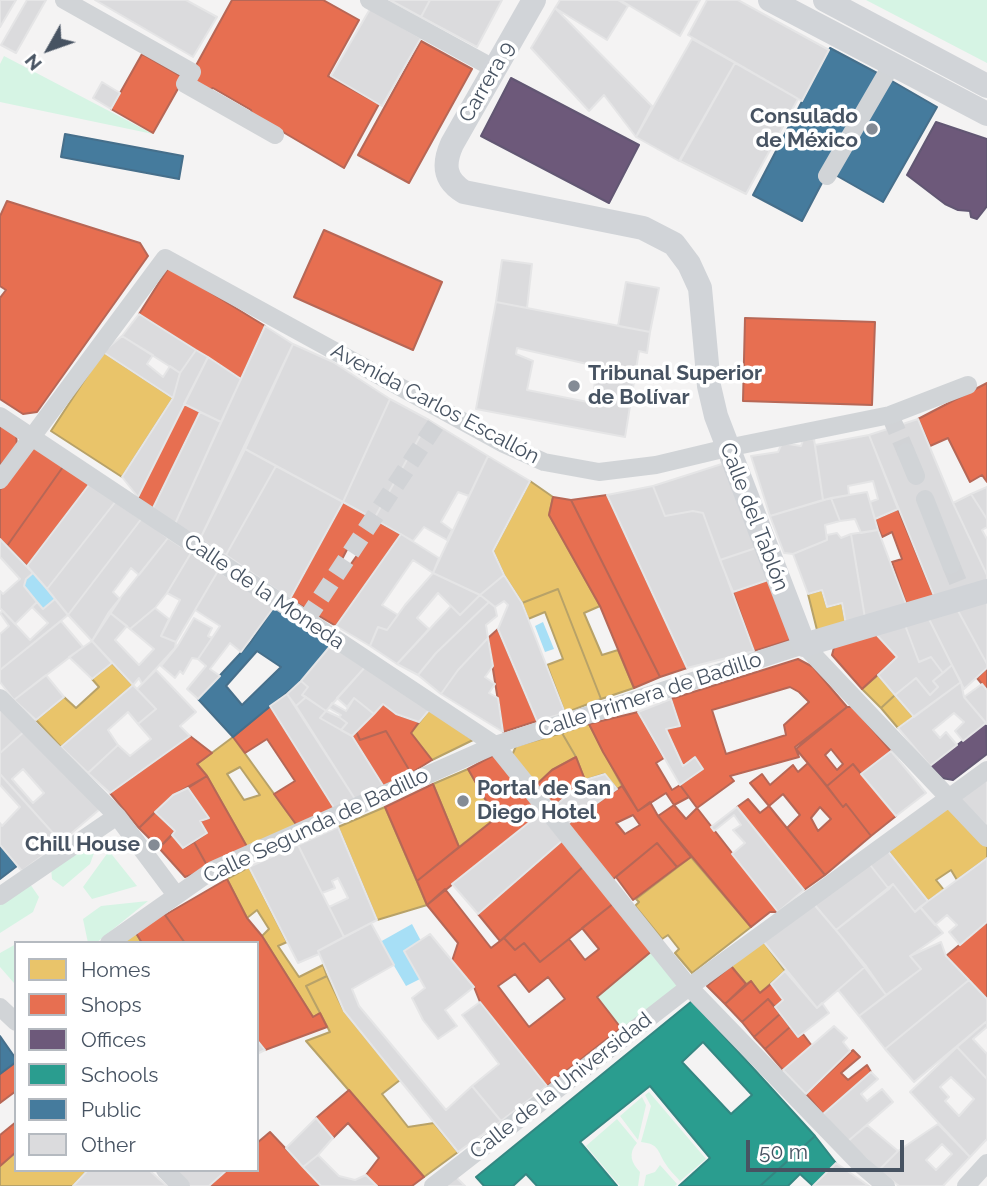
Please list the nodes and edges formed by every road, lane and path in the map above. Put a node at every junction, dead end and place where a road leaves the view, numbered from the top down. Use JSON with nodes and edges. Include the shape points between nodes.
{"nodes":[{"id":1,"x":64,"y":0,"type":"edge"},
{"id":2,"x":369,"y":0,"type":"edge"},
{"id":3,"x":534,"y":0,"type":"edge"},
{"id":4,"x":770,"y":0,"type":"edge"},
{"id":5,"x":825,"y":0,"type":"edge"},
{"id":6,"x":892,"y":64,"type":"junction"},
{"id":7,"x":495,"y":69,"type":"junction"},
{"id":8,"x":987,"y":86,"type":"edge"},
{"id":9,"x":987,"y":114,"type":"edge"},
{"id":10,"x":275,"y":135,"type":"dead end"},
{"id":11,"x":827,"y":176,"type":"dead end"},
{"id":12,"x":689,"y":264,"type":"joint"},
{"id":13,"x":968,"y":384,"type":"dead end"},
{"id":14,"x":0,"y":416,"type":"edge"},
{"id":15,"x":32,"y":439,"type":"junction"},
{"id":16,"x":727,"y":448,"type":"junction"},
{"id":17,"x":906,"y":452,"type":"tunnel mouth"},
{"id":18,"x":916,"y":476,"type":"dead end"},
{"id":19,"x":0,"y":480,"type":"edge"},
{"id":20,"x":925,"y":499,"type":"dead end"},
{"id":21,"x":951,"y":565,"type":"tunnel mouth"},
{"id":22,"x":987,"y":591,"type":"edge"},
{"id":23,"x":804,"y":645,"type":"junction"},
{"id":24,"x":0,"y":698,"type":"edge"},
{"id":25,"x":495,"y":745,"type":"junction"},
{"id":26,"x":987,"y":770,"type":"edge"},
{"id":27,"x":948,"y":799,"type":"junction"},
{"id":28,"x":117,"y":816,"type":"junction"},
{"id":29,"x":987,"y":838,"type":"edge"},
{"id":30,"x":0,"y":895,"type":"edge"},
{"id":31,"x":176,"y":895,"type":"junction"},
{"id":32,"x":112,"y":941,"type":"edge"},
{"id":33,"x":689,"y":987,"type":"junction"},
{"id":34,"x":987,"y":1163,"type":"edge"},
{"id":35,"x":167,"y":1172,"type":"edge"},
{"id":36,"x":181,"y":1186,"type":"edge"},
{"id":37,"x":433,"y":1186,"type":"edge"},
{"id":38,"x":886,"y":1186,"type":"edge"},
{"id":39,"x":966,"y":1186,"type":"edge"}],
"edges":[{"from":1,"to":10,"type":"street","via":[[192,72],[185,84]]},
{"from":2,"to":7,"type":"street"},
{"from":3,"to":7,"type":"street","name":"Carrera 9"},
{"from":4,"to":6,"type":"street"},
{"from":5,"to":8,"type":"street"},
{"from":6,"to":9,"type":"street"},
{"from":6,"to":11,"type":"street"},
{"from":7,"to":12,"type":"street","name":"Carrera 9","via":[[452,144],[446,174],[456,187],[643,228],[674,244]]},
{"from":12,"to":16,"type":"street","name":"Calle del Tablón","via":[[700,288],[709,386]]},
{"from":13,"to":16,"type":"street","name":"Avenida Carlos Escallón","via":[[890,415]]},
{"from":14,"to":15,"type":"street","name":"Calle de la Moneda"},
{"from":15,"to":16,"type":"street","name":"Avenida Carlos Escallón","via":[[165,258],[544,462],[599,472],[656,465]]},
{"from":15,"to":19,"type":"street"},
{"from":15,"to":25,"type":"street","name":"Calle de la Moneda"},
{"from":16,"to":23,"type":"street","name":"Calle del Tablón"},
{"from":17,"to":18,"type":"street"},
{"from":20,"to":21,"type":"street"},
{"from":22,"to":23,"type":"street"},
{"from":23,"to":25,"type":"street","name":"Calle Primera de Badillo"},
{"from":23,"to":27,"type":"street"},
{"from":24,"to":28,"type":"street"},
{"from":25,"to":31,"type":"street","name":"Calle Segunda de Badillo","via":[[213,870]]},
{"from":25,"to":33,"type":"street","name":"Calle de la Moneda"},
{"from":26,"to":27,"type":"street","name":"Calle de la Universidad"},
{"from":27,"to":29,"type":"street"},
{"from":27,"to":33,"type":"street","name":"Calle de la Universidad"},
{"from":28,"to":30,"type":"street"},
{"from":28,"to":31,"type":"street"},
{"from":31,"to":32,"type":"street","name":"Calle Segunda de Badillo"},
{"from":33,"to":37,"type":"street","name":"Calle de la Universidad"},
{"from":33,"to":38,"type":"street","name":"Calle de la Moneda"},
{"from":34,"to":39,"type":"street"},
{"from":35,"to":36,"type":"street"}]}
